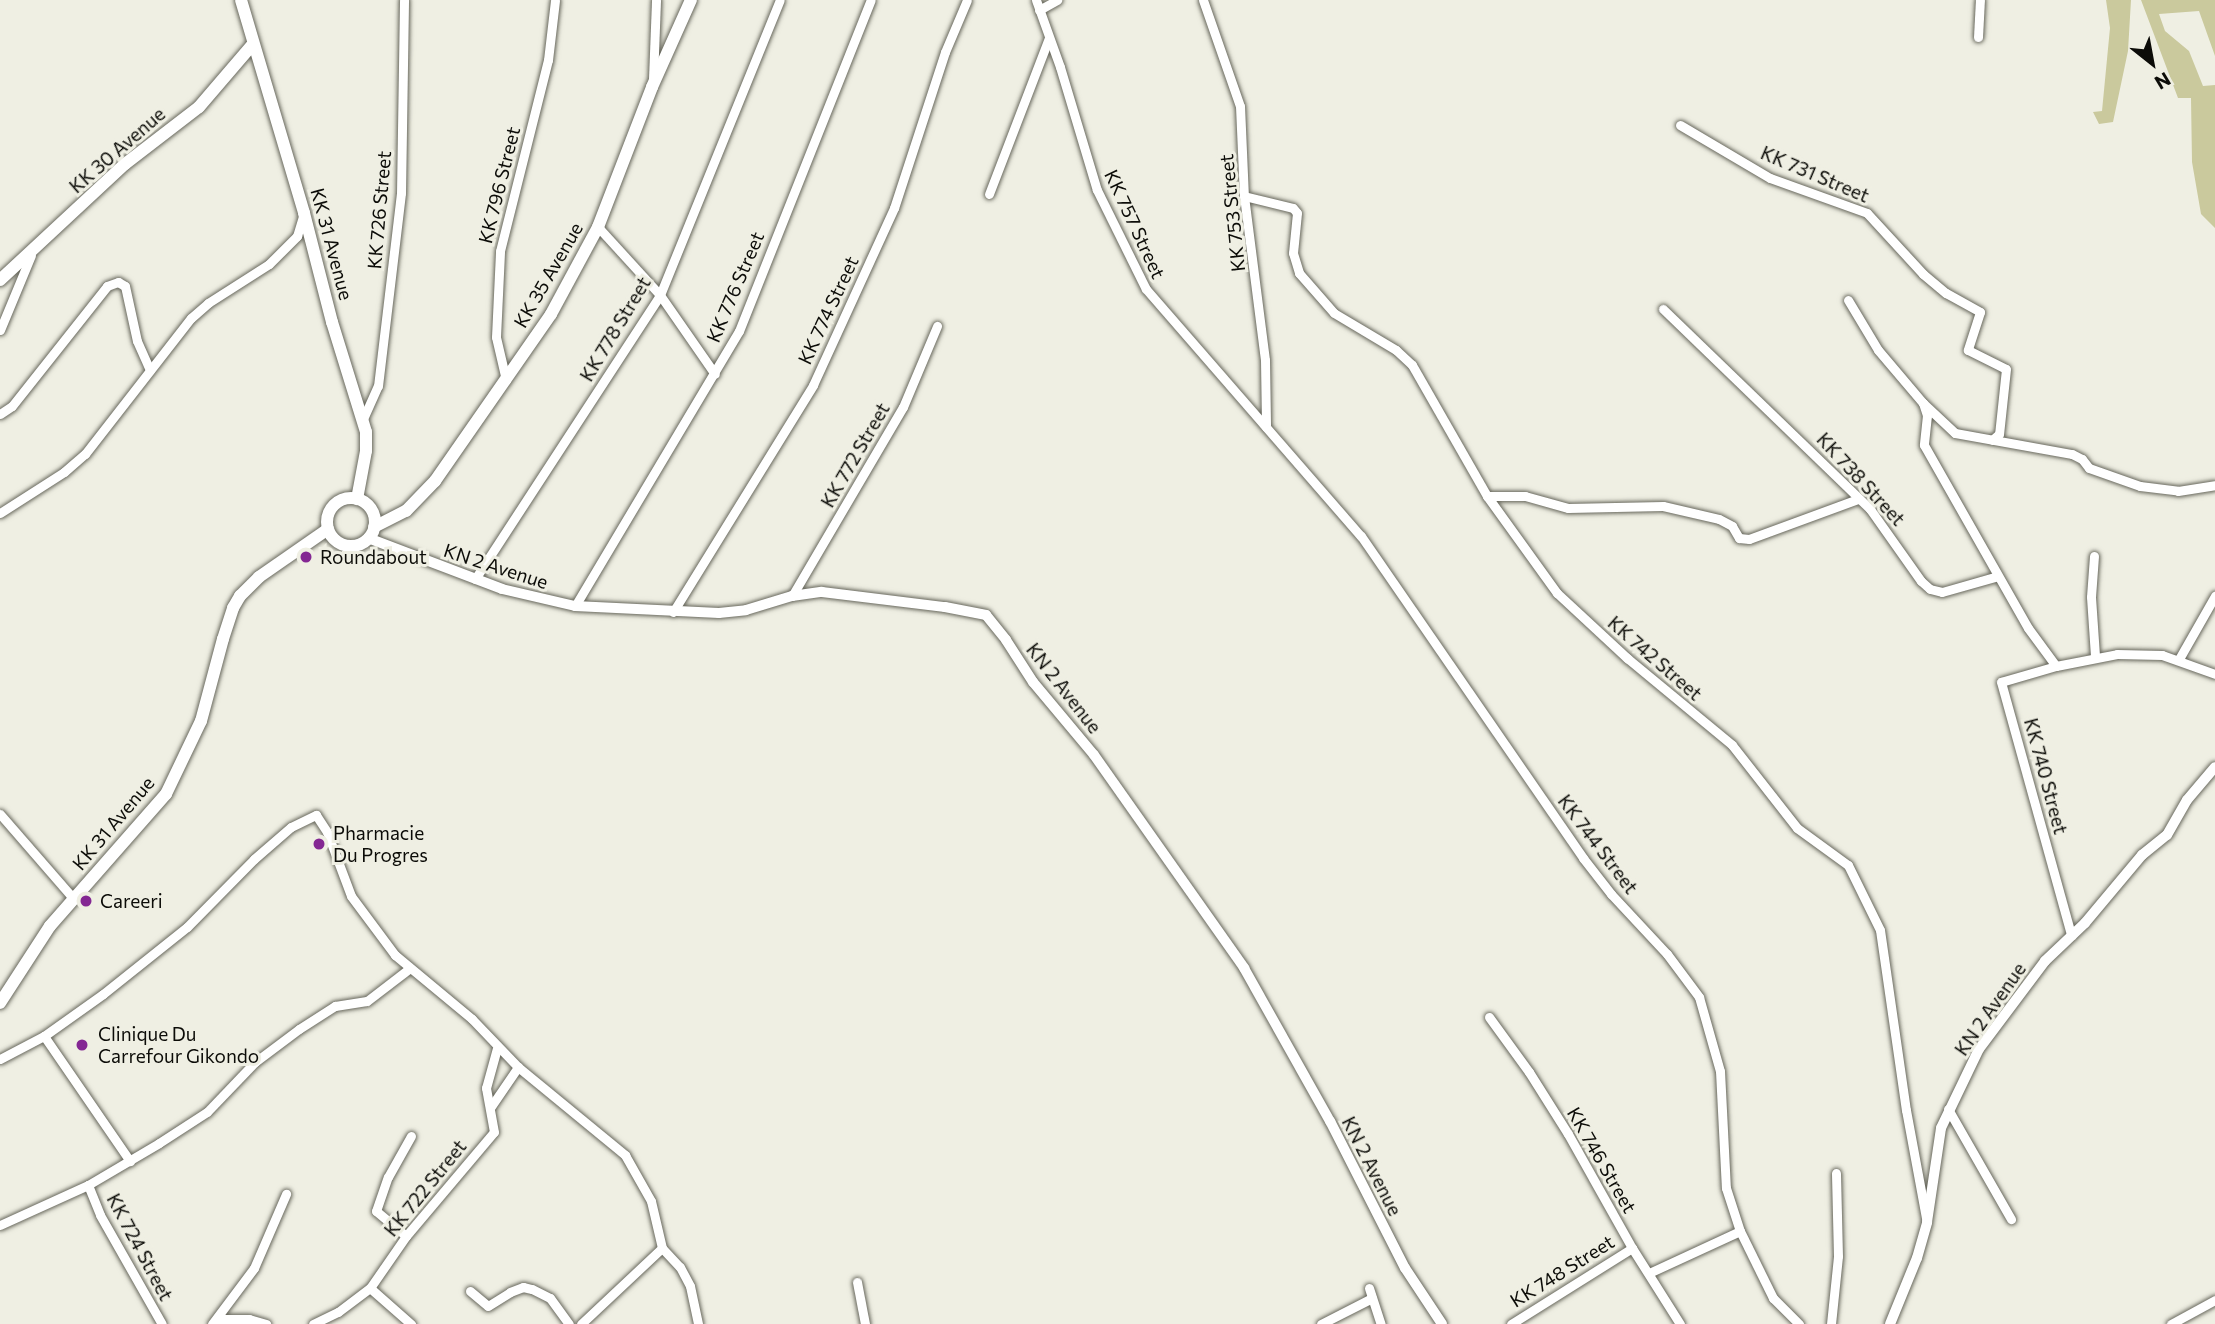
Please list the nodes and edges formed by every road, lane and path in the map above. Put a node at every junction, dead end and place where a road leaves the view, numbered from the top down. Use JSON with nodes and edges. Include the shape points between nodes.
{"nodes":[{"id":1,"x":242,"y":0,"type":"edge"},
{"id":2,"x":404,"y":0,"type":"edge"},
{"id":3,"x":555,"y":0,"type":"edge"},
{"id":4,"x":656,"y":0,"type":"edge"},
{"id":5,"x":691,"y":0,"type":"edge"},
{"id":6,"x":780,"y":0,"type":"edge"},
{"id":7,"x":871,"y":0,"type":"edge"},
{"id":8,"x":967,"y":0,"type":"edge"},
{"id":9,"x":1036,"y":0,"type":"edge"},
{"id":10,"x":1057,"y":0,"type":"edge"},
{"id":11,"x":1203,"y":0,"type":"edge"},
{"id":12,"x":1980,"y":0,"type":"edge"},
{"id":13,"x":1039,"y":10,"type":"junction"},
{"id":14,"x":1978,"y":37,"type":"dead end"},
{"id":15,"x":1049,"y":38,"type":"junction"},
{"id":16,"x":253,"y":44,"type":"junction"},
{"id":17,"x":652,"y":88,"type":"junction"},
{"id":18,"x":1679,"y":125,"type":"dead end"},
{"id":19,"x":989,"y":194,"type":"dead end"},
{"id":20,"x":1244,"y":196,"type":"junction"},
{"id":21,"x":304,"y":213,"type":"junction"},
{"id":22,"x":598,"y":227,"type":"junction"},
{"id":23,"x":34,"y":246,"type":"junction"},
{"id":24,"x":0,"y":280,"type":"edge"},
{"id":25,"x":660,"y":295,"type":"junction"},
{"id":26,"x":1848,"y":300,"type":"dead end"},
{"id":27,"x":1663,"y":309,"type":"dead end"},
{"id":28,"x":937,"y":326,"type":"dead end"},
{"id":29,"x":0,"y":330,"type":"edge"},
{"id":30,"x":150,"y":370,"type":"junction"},
{"id":31,"x":715,"y":374,"type":"junction"},
{"id":32,"x":506,"y":380,"type":"junction"},
{"id":33,"x":1923,"y":403,"type":"junction"},
{"id":34,"x":0,"y":414,"type":"edge"},
{"id":35,"x":363,"y":419,"type":"junction"},
{"id":36,"x":1266,"y":427,"type":"junction"},
{"id":37,"x":1992,"y":440,"type":"junction"},
{"id":38,"x":2215,"y":485,"type":"edge"},
{"id":39,"x":1487,"y":496,"type":"junction"},
{"id":40,"x":357,"y":499,"type":"junction"},
{"id":41,"x":1857,"y":499,"type":"junction"},
{"id":42,"x":0,"y":513,"type":"edge"},
{"id":43,"x":328,"y":529,"type":"junction"},
{"id":44,"x":371,"y":533,"type":"junction"},
{"id":45,"x":2094,"y":556,"type":"dead end"},
{"id":46,"x":1998,"y":576,"type":"junction"},
{"id":47,"x":475,"y":579,"type":"junction"},
{"id":48,"x":792,"y":596,"type":"junction"},
{"id":49,"x":2215,"y":596,"type":"edge"},
{"id":50,"x":575,"y":606,"type":"junction"},
{"id":51,"x":673,"y":612,"type":"junction"},
{"id":52,"x":2095,"y":656,"type":"junction"},
{"id":53,"x":2179,"y":659,"type":"junction"},
{"id":54,"x":2056,"y":666,"type":"junction"},
{"id":55,"x":2215,"y":674,"type":"edge"},
{"id":56,"x":2215,"y":767,"type":"edge"},
{"id":57,"x":0,"y":814,"type":"edge"},
{"id":58,"x":74,"y":899,"type":"junction"},
{"id":59,"x":2071,"y":936,"type":"junction"},
{"id":60,"x":410,"y":968,"type":"junction"},
{"id":61,"x":0,"y":1003,"type":"edge"},
{"id":62,"x":1489,"y":1017,"type":"dead end"},
{"id":63,"x":44,"y":1036,"type":"junction"},
{"id":64,"x":497,"y":1048,"type":"junction"},
{"id":65,"x":0,"y":1059,"type":"edge"},
{"id":66,"x":518,"y":1066,"type":"junction"},
{"id":67,"x":489,"y":1108,"type":"junction"},
{"id":68,"x":1948,"y":1109,"type":"junction"},
{"id":69,"x":411,"y":1136,"type":"dead end"},
{"id":70,"x":130,"y":1161,"type":"junction"},
{"id":71,"x":1836,"y":1173,"type":"dead end"},
{"id":72,"x":88,"y":1185,"type":"junction"},
{"id":73,"x":286,"y":1194,"type":"dead end"},
{"id":74,"x":2011,"y":1219,"type":"dead end"},
{"id":75,"x":1927,"y":1222,"type":"junction"},
{"id":76,"x":0,"y":1225,"type":"edge"},
{"id":77,"x":1740,"y":1231,"type":"junction"},
{"id":78,"x":406,"y":1236,"type":"junction"},
{"id":79,"x":662,"y":1248,"type":"junction"},
{"id":80,"x":1632,"y":1248,"type":"junction"},
{"id":81,"x":1649,"y":1273,"type":"junction"},
{"id":82,"x":857,"y":1282,"type":"dead end"},
{"id":83,"x":370,"y":1288,"type":"junction"},
{"id":84,"x":1369,"y":1288,"type":"dead end"},
{"id":85,"x":470,"y":1291,"type":"dead end"},
{"id":86,"x":1372,"y":1298,"type":"junction"},
{"id":87,"x":2215,"y":1300,"type":"edge"},
{"id":88,"x":215,"y":1322,"type":"edge"},
{"id":89,"x":162,"y":1324,"type":"edge"},
{"id":90,"x":266,"y":1324,"type":"edge"},
{"id":91,"x":313,"y":1324,"type":"edge"},
{"id":92,"x":411,"y":1324,"type":"edge"},
{"id":93,"x":569,"y":1324,"type":"edge"},
{"id":94,"x":581,"y":1324,"type":"edge"},
{"id":95,"x":698,"y":1324,"type":"edge"},
{"id":96,"x":865,"y":1324,"type":"edge"},
{"id":97,"x":1321,"y":1324,"type":"edge"},
{"id":98,"x":1381,"y":1324,"type":"edge"},
{"id":99,"x":1442,"y":1324,"type":"edge"},
{"id":100,"x":1511,"y":1324,"type":"edge"},
{"id":101,"x":1680,"y":1324,"type":"edge"},
{"id":102,"x":1799,"y":1324,"type":"edge"},
{"id":103,"x":1831,"y":1324,"type":"edge"},
{"id":104,"x":1890,"y":1324,"type":"edge"},
{"id":105,"x":2171,"y":1324,"type":"edge"}],
"edges":[{"from":1,"to":16,"type":"main road","name":"KK 31 Avenue"},
{"from":2,"to":35,"type":"street","name":"KK 726 Street","via":[[401,192],[378,386]]},
{"from":3,"to":32,"type":"street","name":"KK 796 Street","via":[[548,60],[500,251],[496,337]]},
{"from":4,"to":17,"type":"street"},
{"from":5,"to":17,"type":"main road","name":"KK 35 Avenue"},
{"from":6,"to":25,"type":"street","name":"KK 778 Street"},
{"from":7,"to":31,"type":"street","name":"KK 776 Street","via":[[739,331]]},
{"from":8,"to":51,"type":"street","name":"KK 774 Street","via":[[945,52],[894,208],[813,385]]},
{"from":9,"to":13,"type":"street","name":"KK 757 Street"},
{"from":10,"to":13,"type":"street"},
{"from":11,"to":20,"type":"street","name":"KK 753 Street","via":[[1240,106]]},
{"from":12,"to":14,"type":"street"},
{"from":13,"to":15,"type":"street","name":"KK 757 Street"},
{"from":15,"to":19,"type":"street"},
{"from":15,"to":36,"type":"street","name":"KK 757 Street","via":[[1097,190],[1146,289]]},
{"from":16,"to":21,"type":"main road","name":"KK 31 Avenue"},
{"from":16,"to":23,"type":"main road","name":"KK 30 Avenue","via":[[199,107],[125,164]]},
{"from":17,"to":22,"type":"main road","name":"KK 35 Avenue"},
{"from":18,"to":37,"type":"street","name":"KK 731 Street","via":[[1770,178],[1867,213],[1923,274],[1980,312],[1968,350],[2006,369],[1998,434]]},
{"from":20,"to":36,"type":"street","name":"KK 753 Street","via":[[1265,360]]},
{"from":20,"to":39,"type":"street","name":"KK 742 Street","via":[[1293,208],[1297,213],[1293,253],[1299,273],[1334,313],[1412,365]]},
{"from":21,"to":30,"type":"street","via":[[297,236],[281,253],[191,318]]},
{"from":21,"to":35,"type":"main road","name":"KK 31 Avenue"},
{"from":22,"to":25,"type":"street"},
{"from":22,"to":32,"type":"main road","name":"KK 35 Avenue","via":[[551,314]]},
{"from":23,"to":24,"type":"main road","name":"KK 30 Avenue"},
{"from":23,"to":29,"type":"street"},
{"from":25,"to":31,"type":"street"},
{"from":25,"to":47,"type":"street","name":"KK 778 Street"},
{"from":26,"to":33,"type":"street","via":[[1878,350]]},
{"from":27,"to":41,"type":"street","name":"KK 738 Street"},
{"from":28,"to":48,"type":"street","name":"KK 772 Street","via":[[903,407]]},
{"from":30,"to":34,"type":"street","via":[[137,341],[125,286],[118,282],[107,286],[12,407]]},
{"from":30,"to":42,"type":"street","via":[[85,454]]},
{"from":31,"to":50,"type":"street","name":"KK 776 Street"},
{"from":32,"to":44,"type":"main road","name":"KK 35 Avenue","via":[[422,495]]},
{"from":33,"to":37,"type":"street","via":[[1955,433]]},
{"from":33,"to":46,"type":"street","via":[[1927,415],[1924,445]]},
{"from":35,"to":40,"type":"main road","name":"KK 31 Avenue","via":[[367,443]]},
{"from":36,"to":77,"type":"street","name":"KK 744 Street","via":[[1361,536],[1583,858],[1699,997],[1720,1070],[1722,1163]]},
{"from":37,"to":38,"type":"street","via":[[2072,454],[2089,468],[2140,486],[2178,491]]},
{"from":39,"to":41,"type":"street","via":[[1525,496],[1568,508],[1663,506],[1719,519],[1732,526],[1739,538],[1749,539]]},
{"from":39,"to":75,"type":"street","name":"KK 742 Street","via":[[1556,593],[1732,745],[1797,828],[1848,864],[1880,930]]},
{"from":40,"to":43,"type":"main road","via":[[344,499],[334,506]]},
{"from":40,"to":44,"type":"main road","via":[[371,509]]},
{"from":41,"to":46,"type":"street","name":"KK 738 Street","via":[[1870,509],[1930,589],[1942,592]]},
{"from":43,"to":44,"type":"main road","via":[[345,545],[358,545]]},
{"from":43,"to":58,"type":"main road","name":"KK 31 Avenue","via":[[240,596],[223,639],[204,713],[166,794]]},
{"from":44,"to":47,"type":"street","name":"KN 2 Avenue"},
{"from":45,"to":52,"type":"street"},
{"from":46,"to":54,"type":"street"},
{"from":47,"to":50,"type":"street","name":"KN 2 Avenue","via":[[545,602]]},
{"from":48,"to":51,"type":"street","name":"KN 2 Avenue","via":[[746,610]]},
{"from":48,"to":99,"type":"street","name":"KN 2 Avenue","via":[[847,594],[986,615],[1033,682],[1094,755],[1244,968],[1405,1268]]},
{"from":49,"to":53,"type":"street"},
{"from":50,"to":51,"type":"street","name":"KN 2 Avenue"},
{"from":52,"to":53,"type":"street"},
{"from":52,"to":54,"type":"street"},
{"from":53,"to":55,"type":"street"},
{"from":54,"to":59,"type":"street","name":"KK 740 Street","via":[[2001,682]]},
{"from":56,"to":59,"type":"street","name":"KN 2 Avenue","via":[[2187,800],[2167,835],[2142,855]]},
{"from":57,"to":58,"type":"street"},
{"from":58,"to":61,"type":"main road","name":"KK 31 Avenue","via":[[50,926]]},
{"from":59,"to":68,"type":"street","name":"KN 2 Avenue","via":[[2045,961],[1995,1026]]},
{"from":60,"to":63,"type":"street","via":[[351,896],[316,815],[291,827],[187,927]]},
{"from":60,"to":64,"type":"street","via":[[472,1019]]},
{"from":60,"to":70,"type":"street","via":[[368,1001],[335,1006],[299,1029],[255,1062],[207,1112]]},
{"from":62,"to":80,"type":"street","name":"KK 746 Street","via":[[1568,1134]]},
{"from":63,"to":65,"type":"street"},
{"from":63,"to":70,"type":"street"},
{"from":64,"to":66,"type":"street"},
{"from":64,"to":67,"type":"street","name":"KK 722 Street","via":[[486,1088]]},
{"from":66,"to":67,"type":"street"},
{"from":66,"to":79,"type":"street","via":[[625,1155],[652,1201]]},
{"from":67,"to":78,"type":"street","name":"KK 722 Street","via":[[494,1132]]},
{"from":68,"to":74,"type":"street"},
{"from":68,"to":75,"type":"street","name":"KN 2 Avenue","via":[[1936,1153]]},
{"from":69,"to":78,"type":"street","via":[[376,1210]]},
{"from":70,"to":72,"type":"street"},
{"from":71,"to":103,"type":"street","via":[[1838,1256]]},
{"from":72,"to":76,"type":"street"},
{"from":72,"to":89,"type":"street","name":"KK 724 Street","via":[[106,1227]]},
{"from":73,"to":88,"type":"street","via":[[254,1268]]},
{"from":75,"to":104,"type":"street","name":"KN 2 Avenue"},
{"from":77,"to":81,"type":"street"},
{"from":77,"to":102,"type":"street","name":"KK 744 Street","via":[[1773,1298]]},
{"from":78,"to":83,"type":"street","name":"KK 722 Street"},
{"from":79,"to":94,"type":"street"},
{"from":79,"to":95,"type":"street","via":[[690,1286]]},
{"from":80,"to":81,"type":"street","name":"KK 746 Street"},
{"from":80,"to":100,"type":"street","name":"KK 748 Street"},
{"from":81,"to":101,"type":"street","name":"KK 746 Street"},
{"from":82,"to":96,"type":"street"},
{"from":83,"to":91,"type":"street","name":"KK 722 Street"},
{"from":83,"to":92,"type":"street"},
{"from":84,"to":86,"type":"street"},
{"from":85,"to":93,"type":"street","via":[[488,1306],[510,1292],[532,1289],[550,1298]]},
{"from":86,"to":97,"type":"street"},
{"from":86,"to":98,"type":"street"},
{"from":87,"to":105,"type":"street"},
{"from":88,"to":90,"type":"street","via":[[249,1319]]}]}
